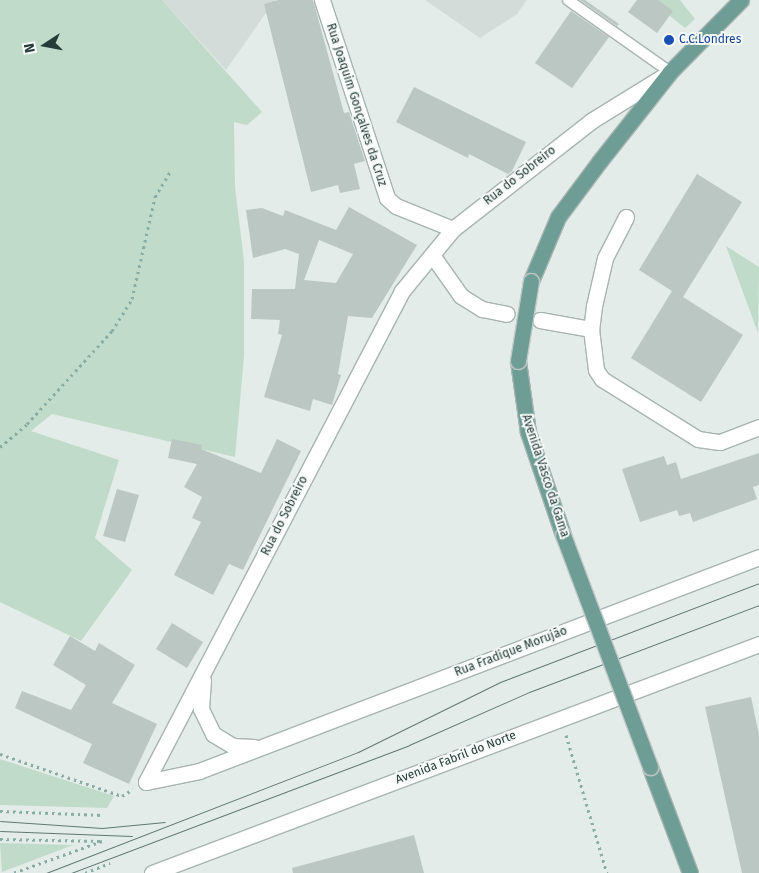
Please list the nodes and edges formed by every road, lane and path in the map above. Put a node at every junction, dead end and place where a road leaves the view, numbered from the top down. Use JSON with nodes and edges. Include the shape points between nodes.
{"nodes":[{"id":1,"x":322,"y":0,"type":"edge"},
{"id":2,"x":568,"y":0,"type":"edge"},
{"id":3,"x":741,"y":0,"type":"edge"},
{"id":4,"x":670,"y":72,"type":"junction"},
{"id":5,"x":591,"y":121,"type":"junction"},
{"id":6,"x":616,"y":141,"type":"junction"},
{"id":7,"x":170,"y":172,"type":"dead end"},
{"id":8,"x":626,"y":217,"type":"dead end"},
{"id":9,"x":453,"y":229,"type":"junction"},
{"id":10,"x":432,"y":255,"type":"junction"},
{"id":11,"x":507,"y":314,"type":"dead end"},
{"id":12,"x":540,"y":320,"type":"dead end"},
{"id":13,"x":591,"y":330,"type":"junction"},
{"id":14,"x":759,"y":428,"type":"edge"},
{"id":15,"x":0,"y":447,"type":"edge"},
{"id":16,"x":759,"y":557,"type":"edge"},
{"id":17,"x":759,"y":645,"type":"edge"},
{"id":18,"x":205,"y":670,"type":"junction"},
{"id":19,"x":561,"y":717,"type":"junction"},
{"id":20,"x":263,"y":746,"type":"junction"},
{"id":21,"x":0,"y":754,"type":"edge"},
{"id":22,"x":146,"y":782,"type":"junction"},
{"id":23,"x":0,"y":811,"type":"edge"},
{"id":24,"x":103,"y":815,"type":"dead end"},
{"id":25,"x":0,"y":839,"type":"edge"},
{"id":26,"x":110,"y":863,"type":"dead end"},
{"id":27,"x":13,"y":873,"type":"edge"},
{"id":28,"x":85,"y":873,"type":"edge"},
{"id":29,"x":152,"y":873,"type":"edge"},
{"id":30,"x":608,"y":873,"type":"edge"},
{"id":31,"x":690,"y":873,"type":"edge"}],
"edges":[{"from":1,"to":9,"type":"street","name":"Rua Joaquim Gonçalves da Cruz","via":[[387,198],[396,206]]},
{"from":2,"to":4,"type":"lane"},
{"from":3,"to":4,"type":"main road","name":"Rua do Sobreiro"},
{"from":4,"to":5,"type":"street","name":"Rua do Sobreiro"},
{"from":4,"to":6,"type":"main road","name":"Avenida Vasco da Gama"},
{"from":5,"to":6,"type":"street","name":"Rua do Sobreiro","via":[[606,114],[619,114],[623,125]]},
{"from":5,"to":9,"type":"street","name":"Rua do Sobreiro"},
{"from":6,"to":31,"type":"main road","name":"Avenida Vasco da Gama","bridge":true,"via":[[558,217],[531,281],[518,361],[528,432],[563,535]]},
{"from":7,"to":15,"type":"path","via":[[155,197],[132,299],[112,331],[27,424]]},
{"from":8,"to":13,"type":"street","via":[[605,258]]},
{"from":9,"to":10,"type":"street","name":"Rua do Sobreiro"},
{"from":10,"to":11,"type":"street","via":[[461,296],[482,309]]},
{"from":10,"to":18,"type":"street","name":"Rua do Sobreiro","via":[[402,291]]},
{"from":12,"to":13,"type":"street"},
{"from":13,"to":14,"type":"street","via":[[594,360],[602,379],[698,439],[720,442]]},
{"from":16,"to":20,"type":"street","name":"Rua Fradique Morujão"},
{"from":17,"to":19,"type":"street","name":"Avenida Fabril do Norte"},
{"from":18,"to":20,"type":"street","name":"Rua Fradique Morujão","via":[[201,709],[213,734],[233,746]]},
{"from":18,"to":22,"type":"street","name":"Rua do Sobreiro"},
{"from":19,"to":29,"type":"street","name":"Avenida Fabril do Norte"},
{"from":19,"to":30,"type":"path"},
{"from":20,"to":22,"type":"street","name":"Rua Fradique Morujão","via":[[199,771]]},
{"from":21,"to":22,"type":"path","via":[[122,796]]},
{"from":23,"to":24,"type":"path"},
{"from":25,"to":27,"type":"path","via":[[102,841]]},
{"from":26,"to":28,"type":"path"}]}
